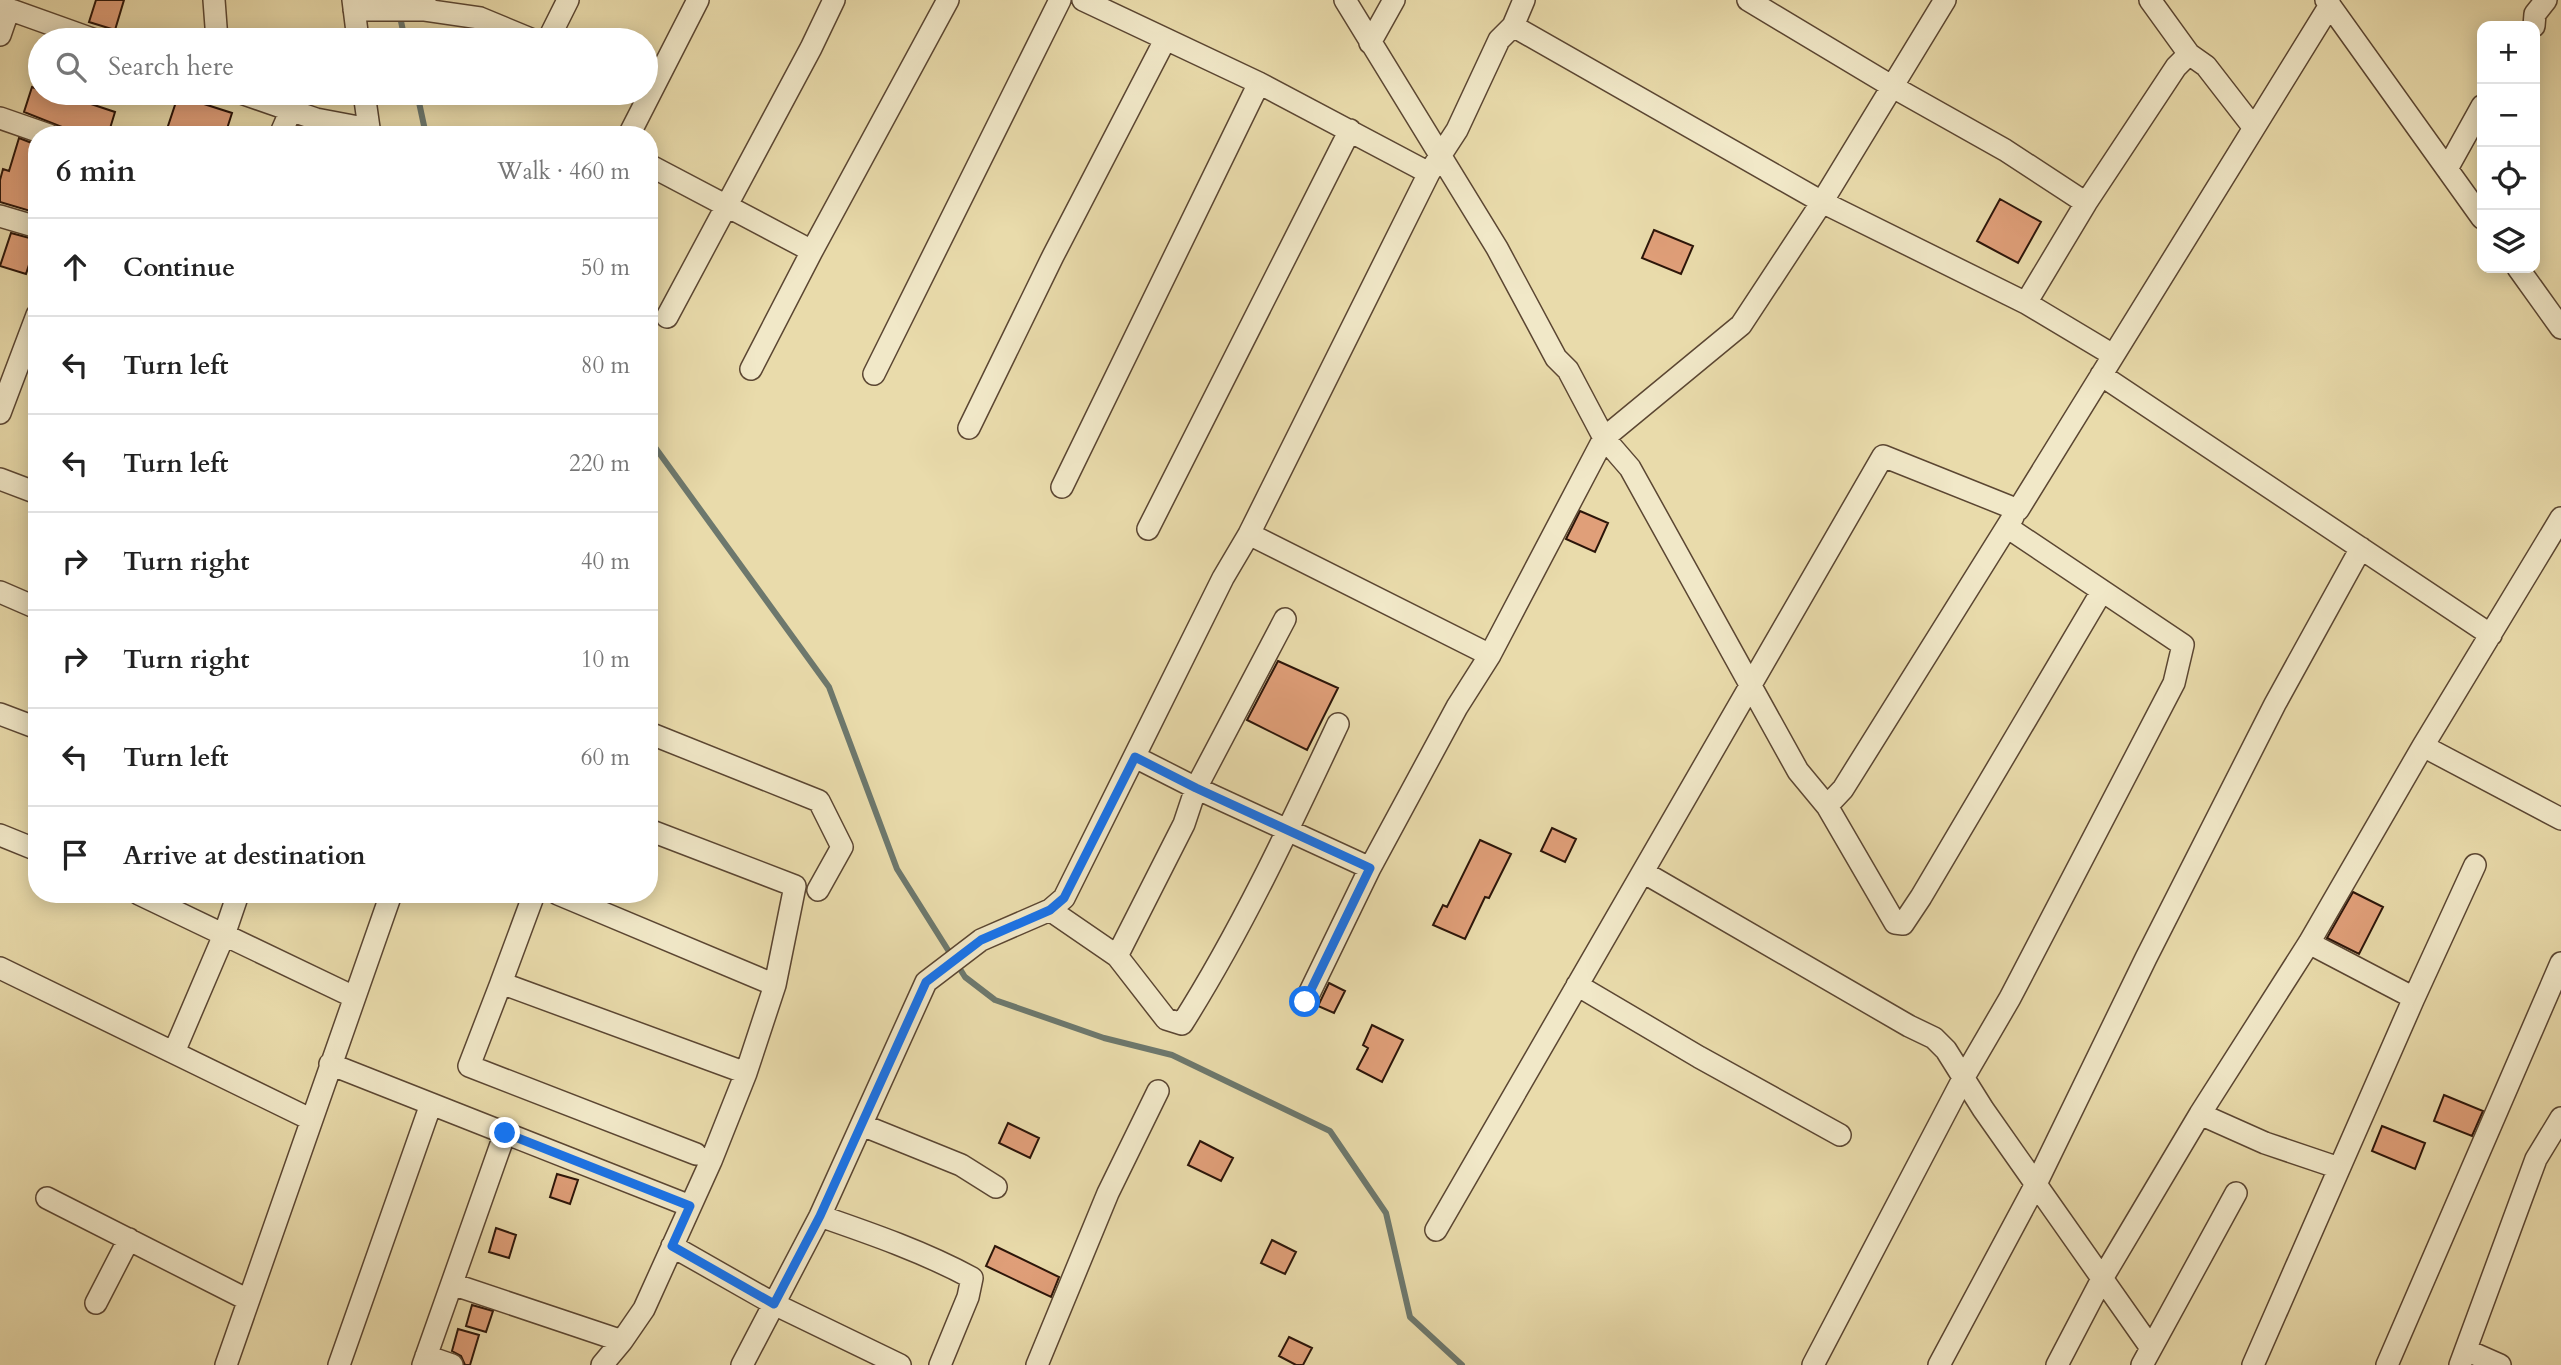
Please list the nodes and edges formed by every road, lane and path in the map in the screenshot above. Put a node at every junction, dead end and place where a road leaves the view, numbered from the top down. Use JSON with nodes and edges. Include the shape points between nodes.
{"nodes":[{"id":1,"x":214,"y":0,"type":"edge"},
{"id":2,"x":568,"y":0,"type":"edge"},
{"id":3,"x":698,"y":0,"type":"edge"},
{"id":4,"x":834,"y":0,"type":"edge"},
{"id":5,"x":948,"y":0,"type":"edge"},
{"id":6,"x":1060,"y":0,"type":"edge"},
{"id":7,"x":1083,"y":0,"type":"edge"},
{"id":8,"x":1345,"y":0,"type":"edge"},
{"id":9,"x":1394,"y":0,"type":"edge"},
{"id":10,"x":1524,"y":0,"type":"edge"},
{"id":11,"x":1748,"y":0,"type":"edge"},
{"id":12,"x":1945,"y":0,"type":"edge"},
{"id":13,"x":2151,"y":0,"type":"edge"},
{"id":14,"x":2546,"y":0,"type":"edge"},
{"id":15,"x":2328,"y":3,"type":"edge"},
{"id":16,"x":354,"y":5,"type":"edge"},
{"id":17,"x":1114,"y":6,"type":"edge"},
{"id":18,"x":421,"y":7,"type":"edge"},
{"id":19,"x":4,"y":8,"type":"edge"},
{"id":20,"x":480,"y":9,"type":"edge"},
{"id":21,"x":2534,"y":21,"type":"edge"},
{"id":22,"x":1513,"y":26,"type":"junction"},
{"id":23,"x":61,"y":28,"type":"edge"},
{"id":24,"x":216,"y":28,"type":"edge"},
{"id":25,"x":357,"y":28,"type":"edge"},
{"id":26,"x":512,"y":28,"type":"edge"},
{"id":27,"x":554,"y":28,"type":"edge"},
{"id":28,"x":0,"y":35,"type":"edge"},
{"id":29,"x":1165,"y":40,"type":"junction"},
{"id":30,"x":1370,"y":43,"type":"junction"},
{"id":31,"x":2189,"y":54,"type":"junction"},
{"id":32,"x":658,"y":74,"type":"edge"},
{"id":33,"x":1259,"y":83,"type":"junction"},
{"id":34,"x":1893,"y":87,"type":"junction"},
{"id":35,"x":276,"y":105,"type":"edge"},
{"id":36,"x":366,"y":105,"type":"edge"},
{"id":37,"x":643,"y":105,"type":"edge"},
{"id":38,"x":291,"y":110,"type":"junction"},
{"id":39,"x":2477,"y":115,"type":"edge"},
{"id":40,"x":0,"y":118,"type":"edge"},
{"id":41,"x":285,"y":126,"type":"edge"},
{"id":42,"x":345,"y":126,"type":"edge"},
{"id":43,"x":368,"y":126,"type":"edge"},
{"id":44,"x":633,"y":126,"type":"edge"},
{"id":45,"x":28,"y":128,"type":"edge"},
{"id":46,"x":2254,"y":128,"type":"junction"},
{"id":47,"x":1350,"y":130,"type":"junction"},
{"id":48,"x":1435,"y":165,"type":"junction"},
{"id":49,"x":2447,"y":169,"type":"junction"},
{"id":50,"x":658,"y":170,"type":"edge"},
{"id":51,"x":1822,"y":202,"type":"junction"},
{"id":52,"x":2086,"y":204,"type":"junction"},
{"id":53,"x":727,"y":207,"type":"junction"},
{"id":54,"x":2477,"y":211,"type":"edge"},
{"id":55,"x":0,"y":216,"type":"edge"},
{"id":56,"x":28,"y":224,"type":"edge"},
{"id":57,"x":812,"y":251,"type":"junction"},
{"id":58,"x":2522,"y":273,"type":"edge"},
{"id":59,"x":2026,"y":303,"type":"junction"},
{"id":60,"x":667,"y":317,"type":"dead end"},
{"id":61,"x":2561,"y":328,"type":"edge"},
{"id":62,"x":28,"y":339,"type":"edge"},
{"id":63,"x":2113,"y":355,"type":"junction"},
{"id":64,"x":751,"y":369,"type":"dead end"},
{"id":65,"x":874,"y":374,"type":"dead end"},
{"id":66,"x":2101,"y":375,"type":"junction"},
{"id":67,"x":0,"y":413,"type":"edge"},
{"id":68,"x":969,"y":428,"type":"dead end"},
{"id":69,"x":1604,"y":438,"type":"junction"},
{"id":70,"x":0,"y":479,"type":"edge"},
{"id":71,"x":1062,"y":487,"type":"dead end"},
{"id":72,"x":28,"y":490,"type":"edge"},
{"id":73,"x":2561,"y":518,"type":"edge"},
{"id":74,"x":2012,"y":519,"type":"junction"},
{"id":75,"x":1148,"y":529,"type":"dead end"},
{"id":76,"x":1249,"y":534,"type":"junction"},
{"id":77,"x":2361,"y":548,"type":"junction"},
{"id":78,"x":2102,"y":591,"type":"junction"},
{"id":79,"x":0,"y":592,"type":"edge"},
{"id":80,"x":28,"y":604,"type":"edge"},
{"id":81,"x":1285,"y":619,"type":"dead end"},
{"id":82,"x":2491,"y":635,"type":"junction"},
{"id":83,"x":1490,"y":655,"type":"junction"},
{"id":84,"x":1751,"y":685,"type":"junction"},
{"id":85,"x":0,"y":714,"type":"edge"},
{"id":86,"x":1338,"y":724,"type":"dead end"},
{"id":87,"x":28,"y":725,"type":"edge"},
{"id":88,"x":658,"y":737,"type":"edge"},
{"id":89,"x":2423,"y":746,"type":"junction"},
{"id":90,"x":1135,"y":757,"type":"junction"},
{"id":91,"x":1196,"y":788,"type":"junction"},
{"id":92,"x":1827,"y":806,"type":"junction"},
{"id":93,"x":2561,"y":818,"type":"edge"},
{"id":94,"x":1288,"y":831,"type":"junction"},
{"id":95,"x":658,"y":834,"type":"edge"},
{"id":96,"x":0,"y":835,"type":"edge"},
{"id":97,"x":28,"y":846,"type":"edge"},
{"id":98,"x":2475,"y":865,"type":"dead end"},
{"id":99,"x":1370,"y":868,"type":"junction"},
{"id":100,"x":1643,"y":872,"type":"junction"},
{"id":101,"x":818,"y":890,"type":"dead end"},
{"id":102,"x":158,"y":903,"type":"edge"},
{"id":103,"x":235,"y":903,"type":"edge"},
{"id":104,"x":388,"y":903,"type":"edge"},
{"id":105,"x":531,"y":903,"type":"edge"},
{"id":106,"x":579,"y":903,"type":"edge"},
{"id":107,"x":1050,"y":910,"type":"junction"},
{"id":108,"x":224,"y":935,"type":"junction"},
{"id":109,"x":2309,"y":943,"type":"junction"},
{"id":110,"x":1117,"y":956,"type":"junction"},
{"id":111,"x":2561,"y":963,"type":"edge"},
{"id":112,"x":0,"y":968,"type":"edge"},
{"id":113,"x":501,"y":983,"type":"junction"},
{"id":114,"x":775,"y":985,"type":"junction"},
{"id":115,"x":1577,"y":985,"type":"junction"},
{"id":116,"x":354,"y":996,"type":"junction"},
{"id":117,"x":2414,"y":998,"type":"junction"},
{"id":118,"x":1305,"y":1002,"type":"dead end"},
{"id":119,"x":174,"y":1052,"type":"junction"},
{"id":120,"x":330,"y":1064,"type":"junction"},
{"id":121,"x":746,"y":1073,"type":"junction"},
{"id":122,"x":1964,"y":1077,"type":"junction"},
{"id":123,"x":1158,"y":1091,"type":"dead end"},
{"id":124,"x":431,"y":1104,"type":"junction"},
{"id":125,"x":2200,"y":1114,"type":"junction"},
{"id":126,"x":2561,"y":1118,"type":"edge"},
{"id":127,"x":310,"y":1119,"type":"junction"},
{"id":128,"x":862,"y":1125,"type":"junction"},
{"id":129,"x":505,"y":1133,"type":"junction"},
{"id":130,"x":1840,"y":1135,"type":"dead end"},
{"id":131,"x":696,"y":1154,"type":"dead end"},
{"id":132,"x":2339,"y":1168,"type":"junction"},
{"id":133,"x":2036,"y":1184,"type":"junction"},
{"id":134,"x":996,"y":1187,"type":"dead end"},
{"id":135,"x":2236,"y":1193,"type":"dead end"},
{"id":136,"x":47,"y":1198,"type":"dead end"},
{"id":137,"x":690,"y":1206,"type":"junction"},
{"id":138,"x":820,"y":1216,"type":"junction"},
{"id":139,"x":1436,"y":1230,"type":"dead end"},
{"id":140,"x":129,"y":1239,"type":"junction"},
{"id":141,"x":672,"y":1246,"type":"junction"},
{"id":142,"x":2103,"y":1277,"type":"junction"},
{"id":143,"x":452,"y":1284,"type":"junction"},
{"id":144,"x":248,"y":1300,"type":"junction"},
{"id":145,"x":96,"y":1303,"type":"dead end"},
{"id":146,"x":774,"y":1304,"type":"junction"},
{"id":147,"x":622,"y":1341,"type":"junction"},
{"id":148,"x":2146,"y":1356,"type":"edge"},
{"id":149,"x":2463,"y":1358,"type":"edge"},
{"id":150,"x":425,"y":1361,"type":"edge"},
{"id":151,"x":226,"y":1365,"type":"edge"},
{"id":152,"x":339,"y":1365,"type":"edge"},
{"id":153,"x":452,"y":1365,"type":"edge"},
{"id":154,"x":602,"y":1365,"type":"edge"},
{"id":155,"x":742,"y":1365,"type":"edge"},
{"id":156,"x":900,"y":1365,"type":"edge"},
{"id":157,"x":940,"y":1365,"type":"edge"},
{"id":158,"x":1037,"y":1365,"type":"edge"},
{"id":159,"x":1813,"y":1365,"type":"edge"},
{"id":160,"x":1939,"y":1365,"type":"edge"},
{"id":161,"x":2057,"y":1365,"type":"edge"},
{"id":162,"x":2253,"y":1365,"type":"edge"},
{"id":163,"x":2386,"y":1365,"type":"edge"},
{"id":164,"x":2500,"y":1365,"type":"edge"}],
"edges":[{"from":1,"to":24,"type":"street"},
{"from":2,"to":27,"type":"street"},
{"from":3,"to":32,"type":"street"},
{"from":4,"to":53,"type":"street"},
{"from":5,"to":57,"type":"street"},
{"from":6,"to":65,"type":"street"},
{"from":7,"to":17,"type":"street"},
{"from":8,"to":30,"type":"street"},
{"from":9,"to":30,"type":"street"},
{"from":10,"to":22,"type":"street"},
{"from":11,"to":34,"type":"street"},
{"from":12,"to":34,"type":"street"},
{"from":13,"to":31,"type":"street"},
{"from":14,"to":21,"type":"street"},
{"from":15,"to":46,"type":"street"},
{"from":15,"to":49,"type":"street"},
{"from":16,"to":18,"type":"street","via":[[385,10]]},
{"from":16,"to":25,"type":"street"},
{"from":17,"to":29,"type":"street"},
{"from":18,"to":20,"type":"street"},
{"from":19,"to":23,"type":"street"},
{"from":19,"to":28,"type":"street"},
{"from":20,"to":26,"type":"street"},
{"from":22,"to":48,"type":"street","via":[[1499,40],[1457,130]]},
{"from":22,"to":51,"type":"street"},
{"from":29,"to":33,"type":"street"},
{"from":29,"to":68,"type":"street"},
{"from":30,"to":48,"type":"street"},
{"from":31,"to":46,"type":"street","via":[[2206,66]]},
{"from":31,"to":52,"type":"street","via":[[2176,66]]},
{"from":33,"to":47,"type":"street"},
{"from":33,"to":71,"type":"street"},
{"from":34,"to":51,"type":"street"},
{"from":34,"to":52,"type":"street","via":[[2005,150]]},
{"from":35,"to":38,"type":"street"},
{"from":36,"to":43,"type":"street"},
{"from":37,"to":44,"type":"street"},
{"from":38,"to":41,"type":"street"},
{"from":38,"to":42,"type":"street"},
{"from":39,"to":49,"type":"street"},
{"from":40,"to":45,"type":"street"},
{"from":46,"to":63,"type":"street"},
{"from":47,"to":48,"type":"street"},
{"from":47,"to":75,"type":"street"},
{"from":48,"to":69,"type":"street","via":[[1497,248]]},
{"from":48,"to":76,"type":"street"},
{"from":49,"to":54,"type":"street"},
{"from":50,"to":53,"type":"street"},
{"from":51,"to":59,"type":"street"},
{"from":51,"to":69,"type":"street","via":[[1741,325]]},
{"from":52,"to":59,"type":"street"},
{"from":53,"to":57,"type":"street"},
{"from":53,"to":60,"type":"street"},
{"from":55,"to":56,"type":"street"},
{"from":57,"to":64,"type":"street"},
{"from":58,"to":61,"type":"street"},
{"from":59,"to":63,"type":"street"},
{"from":62,"to":67,"type":"street"},
{"from":63,"to":66,"type":"street"},
{"from":66,"to":74,"type":"street"},
{"from":66,"to":77,"type":"street"},
{"from":69,"to":83,"type":"street"},
{"from":69,"to":84,"type":"street","via":[[1630,468]]},
{"from":70,"to":72,"type":"street"},
{"from":73,"to":82,"type":"street"},
{"from":74,"to":78,"type":"street"},
{"from":74,"to":84,"type":"street","via":[[1883,456]]},
{"from":74,"to":92,"type":"street","via":[[1843,789]]},
{"from":76,"to":83,"type":"street"},
{"from":76,"to":90,"type":"street"},
{"from":77,"to":82,"type":"street"},
{"from":77,"to":133,"type":"street","via":[[2275,704]]},
{"from":78,"to":92,"type":"street","via":[[1903,924],[1895,923]]},
{"from":78,"to":122,"type":"street","via":[[2183,645],[2175,683]]},
{"from":79,"to":80,"type":"street"},
{"from":81,"to":91,"type":"street"},
{"from":82,"to":89,"type":"street"},
{"from":83,"to":99,"type":"street"},
{"from":84,"to":92,"type":"street","via":[[1798,772]]},
{"from":84,"to":100,"type":"street"},
{"from":85,"to":87,"type":"street"},
{"from":86,"to":94,"type":"street"},
{"from":88,"to":101,"type":"street","via":[[819,801],[842,847]]},
{"from":89,"to":93,"type":"street"},
{"from":89,"to":109,"type":"street"},
{"from":90,"to":91,"type":"street"},
{"from":90,"to":107,"type":"street","via":[[1064,898]]},
{"from":91,"to":94,"type":"street"},
{"from":91,"to":110,"type":"street","via":[[1184,824]]},
{"from":94,"to":99,"type":"street"},
{"from":94,"to":110,"type":"street","via":[[1182,1024],[1166,1019]]},
{"from":95,"to":114,"type":"street","via":[[795,886]]},
{"from":96,"to":97,"type":"street"},
{"from":98,"to":117,"type":"street"},
{"from":99,"to":118,"type":"street"},
{"from":100,"to":115,"type":"street"},
{"from":100,"to":122,"type":"street","via":[[1934,1038]]},
{"from":102,"to":108,"type":"street"},
{"from":103,"to":108,"type":"street"},
{"from":104,"to":116,"type":"street"},
{"from":105,"to":113,"type":"street"},
{"from":106,"to":114,"type":"street"},
{"from":107,"to":110,"type":"street"},
{"from":107,"to":128,"type":"street","via":[[981,940],[926,982]]},
{"from":108,"to":116,"type":"street"},
{"from":108,"to":119,"type":"street"},
{"from":109,"to":117,"type":"street"},
{"from":109,"to":125,"type":"street"},
{"from":111,"to":163,"type":"street"},
{"from":112,"to":119,"type":"street"},
{"from":113,"to":121,"type":"street"},
{"from":113,"to":131,"type":"street","via":[[469,1066]]},
{"from":114,"to":121,"type":"street"},
{"from":115,"to":130,"type":"street"},
{"from":115,"to":139,"type":"street"},
{"from":116,"to":120,"type":"street"},
{"from":117,"to":132,"type":"street"},
{"from":119,"to":127,"type":"street"},
{"from":120,"to":124,"type":"street"},
{"from":120,"to":127,"type":"street"},
{"from":121,"to":137,"type":"street"},
{"from":122,"to":133,"type":"street"},
{"from":122,"to":159,"type":"street"},
{"from":123,"to":158,"type":"street","via":[[1108,1193]]},
{"from":124,"to":129,"type":"street"},
{"from":124,"to":152,"type":"street"},
{"from":125,"to":132,"type":"street"},
{"from":125,"to":142,"type":"street"},
{"from":126,"to":149,"type":"street","via":[[2536,1159]]},
{"from":127,"to":144,"type":"street"},
{"from":128,"to":134,"type":"street","via":[[961,1165]]},
{"from":128,"to":138,"type":"street"},
{"from":129,"to":137,"type":"street"},
{"from":129,"to":143,"type":"street"},
{"from":132,"to":162,"type":"street"},
{"from":133,"to":142,"type":"street"},
{"from":133,"to":160,"type":"street"},
{"from":135,"to":148,"type":"street"},
{"from":136,"to":140,"type":"street"},
{"from":137,"to":141,"type":"street"},
{"from":138,"to":146,"type":"street"},
{"from":138,"to":157,"type":"street","via":[[884,1238],[972,1278]]},
{"from":140,"to":144,"type":"street"},
{"from":140,"to":145,"type":"street"},
{"from":141,"to":146,"type":"street"},
{"from":141,"to":147,"type":"street","via":[[644,1309]]},
{"from":142,"to":148,"type":"street"},
{"from":142,"to":161,"type":"street"},
{"from":143,"to":147,"type":"street"},
{"from":143,"to":150,"type":"street"},
{"from":144,"to":151,"type":"street"},
{"from":146,"to":155,"type":"street"},
{"from":146,"to":156,"type":"street"},
{"from":147,"to":154,"type":"street"},
{"from":149,"to":164,"type":"street"},
{"from":150,"to":153,"type":"street"}]}
